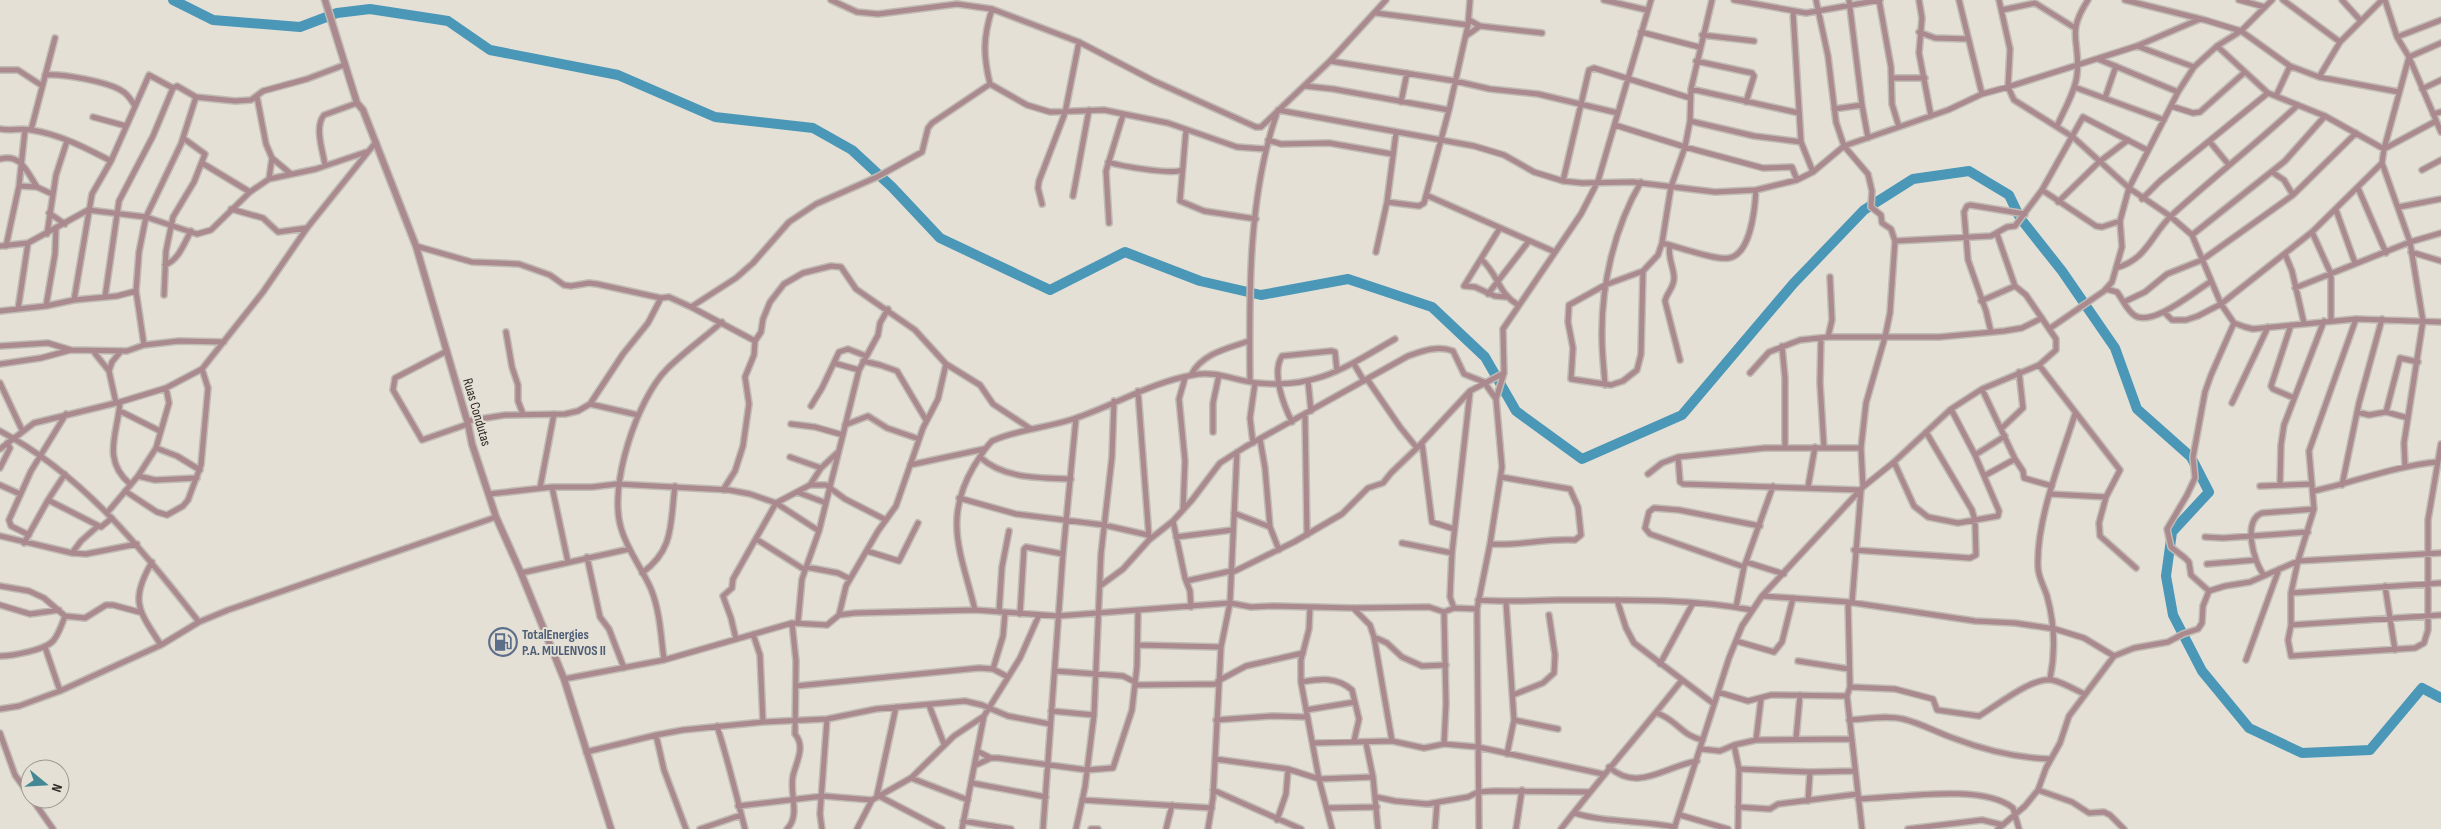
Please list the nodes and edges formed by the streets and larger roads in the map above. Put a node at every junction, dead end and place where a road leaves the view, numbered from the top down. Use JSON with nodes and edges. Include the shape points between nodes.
{"nodes":[{"id":1,"x":325,"y":0,"type":"edge"},
{"id":2,"x":831,"y":0,"type":"edge"},
{"id":3,"x":1386,"y":0,"type":"edge"},
{"id":4,"x":1470,"y":0,"type":"edge"},
{"id":5,"x":1604,"y":0,"type":"edge"},
{"id":6,"x":1651,"y":0,"type":"edge"},
{"id":7,"x":1712,"y":0,"type":"edge"},
{"id":8,"x":1734,"y":0,"type":"edge"},
{"id":9,"x":1783,"y":0,"type":"edge"},
{"id":10,"x":1816,"y":0,"type":"edge"},
{"id":11,"x":1849,"y":0,"type":"edge"},
{"id":12,"x":1879,"y":0,"type":"edge"},
{"id":13,"x":1919,"y":0,"type":"edge"},
{"id":14,"x":1959,"y":0,"type":"edge"},
{"id":15,"x":1999,"y":0,"type":"edge"},
{"id":16,"x":2088,"y":0,"type":"edge"},
{"id":17,"x":2125,"y":0,"type":"edge"},
{"id":18,"x":2239,"y":0,"type":"edge"},
{"id":19,"x":2272,"y":0,"type":"edge"},
{"id":20,"x":2283,"y":0,"type":"edge"},
{"id":21,"x":2342,"y":0,"type":"edge"},
{"id":22,"x":2384,"y":0,"type":"edge"},
{"id":23,"x":1782,"y":7,"type":"junction"},
{"id":24,"x":1850,"y":7,"type":"junction"},
{"id":25,"x":2265,"y":7,"type":"junction"},
{"id":26,"x":992,"y":9,"type":"junction"},
{"id":27,"x":1647,"y":10,"type":"junction"},
{"id":28,"x":2002,"y":10,"type":"junction"},
{"id":29,"x":1817,"y":11,"type":"junction"},
{"id":30,"x":1793,"y":12,"type":"junction"},
{"id":31,"x":1376,"y":13,"type":"junction"},
{"id":32,"x":2200,"y":18,"type":"junction"},
{"id":33,"x":2361,"y":20,"type":"junction"},
{"id":34,"x":2441,"y":20,"type":"edge"},
{"id":35,"x":1469,"y":23,"type":"junction"},
{"id":36,"x":1480,"y":26,"type":"junction"},
{"id":37,"x":2075,"y":28,"type":"junction"},
{"id":38,"x":2240,"y":31,"type":"junction"},
{"id":39,"x":1640,"y":32,"type":"junction"},
{"id":40,"x":1919,"y":32,"type":"junction"},
{"id":41,"x":1542,"y":33,"type":"dead end"},
{"id":42,"x":1702,"y":35,"type":"junction"},
{"id":43,"x":1466,"y":36,"type":"junction"},
{"id":44,"x":2397,"y":37,"type":"junction"},
{"id":45,"x":54,"y":38,"type":"dead end"},
{"id":46,"x":1968,"y":40,"type":"junction"},
{"id":47,"x":1754,"y":41,"type":"dead end"},
{"id":48,"x":1079,"y":42,"type":"junction"},
{"id":49,"x":2340,"y":42,"type":"junction"},
{"id":50,"x":2441,"y":43,"type":"edge"},
{"id":51,"x":2137,"y":46,"type":"junction"},
{"id":52,"x":2217,"y":46,"type":"junction"},
{"id":53,"x":1699,"y":47,"type":"junction"},
{"id":54,"x":2409,"y":57,"type":"junction"},
{"id":55,"x":2097,"y":59,"type":"junction"},
{"id":56,"x":1330,"y":61,"type":"junction"},
{"id":57,"x":1696,"y":61,"type":"junction"},
{"id":58,"x":2078,"y":64,"type":"junction"},
{"id":59,"x":344,"y":65,"type":"junction"},
{"id":60,"x":2116,"y":66,"type":"junction"},
{"id":61,"x":2290,"y":66,"type":"junction"},
{"id":62,"x":2194,"y":67,"type":"junction"},
{"id":63,"x":0,"y":70,"type":"edge"},
{"id":64,"x":2245,"y":72,"type":"junction"},
{"id":65,"x":1407,"y":73,"type":"junction"},
{"id":66,"x":46,"y":75,"type":"junction"},
{"id":67,"x":2319,"y":77,"type":"junction"},
{"id":68,"x":1627,"y":78,"type":"junction"},
{"id":69,"x":1892,"y":78,"type":"junction"},
{"id":70,"x":1925,"y":78,"type":"junction"},
{"id":71,"x":2441,"y":80,"type":"edge"},
{"id":72,"x":1455,"y":81,"type":"junction"},
{"id":73,"x":990,"y":84,"type":"junction"},
{"id":74,"x":41,"y":85,"type":"junction"},
{"id":75,"x":1305,"y":86,"type":"junction"},
{"id":76,"x":2008,"y":87,"type":"junction"},
{"id":77,"x":173,"y":88,"type":"junction"},
{"id":78,"x":1691,"y":88,"type":"junction"},
{"id":79,"x":2074,"y":88,"type":"junction"},
{"id":80,"x":2422,"y":88,"type":"junction"},
{"id":81,"x":2178,"y":92,"type":"junction"},
{"id":82,"x":2268,"y":92,"type":"junction"},
{"id":83,"x":2399,"y":92,"type":"junction"},
{"id":84,"x":1982,"y":94,"type":"junction"},
{"id":85,"x":2276,"y":96,"type":"junction"},
{"id":86,"x":196,"y":97,"type":"junction"},
{"id":87,"x":257,"y":97,"type":"junction"},
{"id":88,"x":1690,"y":98,"type":"junction"},
{"id":89,"x":2105,"y":98,"type":"junction"},
{"id":90,"x":1401,"y":102,"type":"junction"},
{"id":91,"x":1746,"y":102,"type":"junction"},
{"id":92,"x":357,"y":103,"type":"junction"},
{"id":93,"x":1581,"y":104,"type":"junction"},
{"id":94,"x":1862,"y":105,"type":"junction"},
{"id":95,"x":135,"y":106,"type":"junction"},
{"id":96,"x":2171,"y":106,"type":"junction"},
{"id":97,"x":2298,"y":106,"type":"junction"},
{"id":98,"x":1834,"y":109,"type":"junction"},
{"id":99,"x":1089,"y":110,"type":"junction"},
{"id":100,"x":1278,"y":110,"type":"junction"},
{"id":101,"x":1449,"y":110,"type":"junction"},
{"id":102,"x":2441,"y":112,"type":"edge"},
{"id":103,"x":1065,"y":113,"type":"junction"},
{"id":104,"x":1618,"y":113,"type":"junction"},
{"id":105,"x":1799,"y":113,"type":"junction"},
{"id":106,"x":2432,"y":114,"type":"junction"},
{"id":107,"x":1123,"y":115,"type":"junction"},
{"id":108,"x":1931,"y":116,"type":"junction"},
{"id":109,"x":2325,"y":116,"type":"junction"},
{"id":110,"x":94,"y":117,"type":"dead end"},
{"id":111,"x":2164,"y":120,"type":"junction"},
{"id":112,"x":1690,"y":121,"type":"junction"},
{"id":113,"x":2436,"y":121,"type":"junction"},
{"id":114,"x":1615,"y":125,"type":"junction"},
{"id":115,"x":126,"y":126,"type":"junction"},
{"id":116,"x":2057,"y":126,"type":"junction"},
{"id":117,"x":1899,"y":127,"type":"junction"},
{"id":118,"x":0,"y":130,"type":"edge"},
{"id":119,"x":28,"y":130,"type":"junction"},
{"id":120,"x":1186,"y":130,"type":"junction"},
{"id":121,"x":1396,"y":132,"type":"junction"},
{"id":122,"x":2441,"y":132,"type":"edge"},
{"id":123,"x":2356,"y":133,"type":"junction"},
{"id":124,"x":2073,"y":137,"type":"junction"},
{"id":125,"x":183,"y":138,"type":"junction"},
{"id":126,"x":1868,"y":138,"type":"junction"},
{"id":127,"x":1441,"y":139,"type":"junction"},
{"id":128,"x":67,"y":140,"type":"junction"},
{"id":129,"x":1268,"y":140,"type":"junction"},
{"id":130,"x":2128,"y":140,"type":"junction"},
{"id":131,"x":376,"y":142,"type":"junction"},
{"id":132,"x":1801,"y":142,"type":"junction"},
{"id":133,"x":2210,"y":142,"type":"junction"},
{"id":134,"x":1844,"y":146,"type":"junction"},
{"id":135,"x":1685,"y":147,"type":"junction"},
{"id":136,"x":2384,"y":148,"type":"junction"},
{"id":137,"x":1265,"y":149,"type":"junction"},
{"id":138,"x":2147,"y":150,"type":"junction"},
{"id":139,"x":367,"y":152,"type":"junction"},
{"id":140,"x":1392,"y":154,"type":"junction"},
{"id":141,"x":23,"y":155,"type":"junction"},
{"id":142,"x":14,"y":158,"type":"junction"},
{"id":143,"x":272,"y":158,"type":"junction"},
{"id":144,"x":0,"y":159,"type":"edge"},
{"id":145,"x":2441,"y":160,"type":"edge"},
{"id":146,"x":111,"y":161,"type":"junction"},
{"id":147,"x":22,"y":162,"type":"junction"},
{"id":148,"x":1108,"y":162,"type":"junction"},
{"id":149,"x":2099,"y":162,"type":"junction"},
{"id":150,"x":202,"y":163,"type":"junction"},
{"id":151,"x":2382,"y":163,"type":"junction"},
{"id":152,"x":325,"y":165,"type":"junction"},
{"id":153,"x":1116,"y":165,"type":"junction"},
{"id":154,"x":2229,"y":165,"type":"junction"},
{"id":155,"x":1182,"y":170,"type":"junction"},
{"id":156,"x":2422,"y":170,"type":"dead end"},
{"id":157,"x":1106,"y":171,"type":"junction"},
{"id":158,"x":1812,"y":172,"type":"junction"},
{"id":159,"x":2272,"y":172,"type":"junction"},
{"id":160,"x":1176,"y":173,"type":"junction"},
{"id":161,"x":291,"y":174,"type":"junction"},
{"id":162,"x":269,"y":179,"type":"junction"},
{"id":163,"x":1181,"y":180,"type":"junction"},
{"id":164,"x":1797,"y":180,"type":"junction"},
{"id":165,"x":1563,"y":181,"type":"junction"},
{"id":166,"x":1598,"y":181,"type":"junction"},
{"id":167,"x":1641,"y":182,"type":"junction"},
{"id":168,"x":19,"y":186,"type":"junction"},
{"id":169,"x":37,"y":187,"type":"junction"},
{"id":170,"x":1671,"y":187,"type":"junction"},
{"id":171,"x":2129,"y":188,"type":"junction"},
{"id":172,"x":2358,"y":188,"type":"junction"},
{"id":173,"x":1756,"y":190,"type":"junction"},
{"id":174,"x":2042,"y":190,"type":"junction"},
{"id":175,"x":250,"y":192,"type":"junction"},
{"id":176,"x":52,"y":194,"type":"junction"},
{"id":177,"x":1426,"y":195,"type":"junction"},
{"id":178,"x":2293,"y":195,"type":"junction"},
{"id":179,"x":1073,"y":196,"type":"dead end"},
{"id":180,"x":2142,"y":200,"type":"junction"},
{"id":181,"x":2441,"y":200,"type":"edge"},
{"id":182,"x":1388,"y":202,"type":"junction"},
{"id":183,"x":2058,"y":202,"type":"junction"},
{"id":184,"x":1042,"y":204,"type":"dead end"},
{"id":185,"x":2399,"y":207,"type":"junction"},
{"id":186,"x":232,"y":209,"type":"junction"},
{"id":187,"x":88,"y":210,"type":"junction"},
{"id":188,"x":2336,"y":210,"type":"junction"},
{"id":189,"x":116,"y":212,"type":"junction"},
{"id":190,"x":50,"y":213,"type":"junction"},
{"id":191,"x":2025,"y":214,"type":"junction"},
{"id":192,"x":2170,"y":216,"type":"junction"},
{"id":193,"x":146,"y":217,"type":"junction"},
{"id":194,"x":1256,"y":219,"type":"junction"},
{"id":195,"x":2120,"y":221,"type":"junction"},
{"id":196,"x":1109,"y":223,"type":"dead end"},
{"id":197,"x":65,"y":224,"type":"junction"},
{"id":198,"x":171,"y":225,"type":"junction"},
{"id":199,"x":307,"y":228,"type":"junction"},
{"id":200,"x":1500,"y":228,"type":"junction"},
{"id":201,"x":56,"y":229,"type":"junction"},
{"id":202,"x":191,"y":231,"type":"junction"},
{"id":203,"x":2312,"y":232,"type":"junction"},
{"id":204,"x":2441,"y":233,"type":"edge"},
{"id":205,"x":47,"y":234,"type":"junction"},
{"id":206,"x":1997,"y":234,"type":"junction"},
{"id":207,"x":2192,"y":235,"type":"junction"},
{"id":208,"x":1966,"y":239,"type":"junction"},
{"id":209,"x":1529,"y":241,"type":"junction"},
{"id":210,"x":1895,"y":241,"type":"junction"},
{"id":211,"x":2410,"y":242,"type":"junction"},
{"id":212,"x":28,"y":243,"type":"junction"},
{"id":213,"x":1662,"y":243,"type":"junction"},
{"id":214,"x":1670,"y":245,"type":"junction"},
{"id":215,"x":0,"y":246,"type":"edge"},
{"id":216,"x":6,"y":246,"type":"junction"},
{"id":217,"x":416,"y":246,"type":"junction"},
{"id":218,"x":1376,"y":252,"type":"dead end"},
{"id":219,"x":1555,"y":252,"type":"junction"},
{"id":220,"x":2386,"y":252,"type":"junction"},
{"id":221,"x":2411,"y":252,"type":"junction"},
{"id":222,"x":2285,"y":254,"type":"junction"},
{"id":223,"x":1481,"y":259,"type":"junction"},
{"id":224,"x":2202,"y":260,"type":"junction"},
{"id":225,"x":2441,"y":261,"type":"edge"},
{"id":226,"x":2356,"y":264,"type":"junction"},
{"id":227,"x":165,"y":265,"type":"junction"},
{"id":228,"x":2116,"y":268,"type":"junction"},
{"id":229,"x":1643,"y":271,"type":"junction"},
{"id":230,"x":2331,"y":274,"type":"junction"},
{"id":231,"x":1830,"y":277,"type":"dead end"},
{"id":232,"x":1499,"y":282,"type":"junction"},
{"id":233,"x":2210,"y":282,"type":"junction"},
{"id":234,"x":1605,"y":285,"type":"junction"},
{"id":235,"x":2015,"y":286,"type":"junction"},
{"id":236,"x":2295,"y":288,"type":"junction"},
{"id":237,"x":2106,"y":289,"type":"junction"},
{"id":238,"x":136,"y":291,"type":"junction"},
{"id":239,"x":1488,"y":294,"type":"junction"},
{"id":240,"x":164,"y":295,"type":"dead end"},
{"id":241,"x":105,"y":297,"type":"junction"},
{"id":242,"x":1506,"y":297,"type":"junction"},
{"id":243,"x":661,"y":298,"type":"junction"},
{"id":244,"x":74,"y":300,"type":"junction"},
{"id":245,"x":1981,"y":301,"type":"junction"},
{"id":246,"x":2124,"y":302,"type":"junction"},
{"id":247,"x":2221,"y":304,"type":"junction"},
{"id":248,"x":1518,"y":305,"type":"junction"},
{"id":249,"x":46,"y":306,"type":"junction"},
{"id":250,"x":691,"y":307,"type":"junction"},
{"id":251,"x":18,"y":309,"type":"junction"},
{"id":252,"x":888,"y":309,"type":"junction"},
{"id":253,"x":0,"y":311,"type":"edge"},
{"id":254,"x":2164,"y":312,"type":"junction"},
{"id":255,"x":2042,"y":318,"type":"junction"},
{"id":256,"x":2356,"y":319,"type":"junction"},
{"id":257,"x":2382,"y":319,"type":"junction"},
{"id":258,"x":2331,"y":320,"type":"junction"},
{"id":259,"x":2324,"y":321,"type":"junction"},
{"id":260,"x":2423,"y":321,"type":"junction"},
{"id":261,"x":722,"y":322,"type":"junction"},
{"id":262,"x":2441,"y":322,"type":"edge"},
{"id":263,"x":2234,"y":323,"type":"junction"},
{"id":264,"x":2304,"y":323,"type":"junction"},
{"id":265,"x":2291,"y":325,"type":"junction"},
{"id":266,"x":2268,"y":327,"type":"junction"},
{"id":267,"x":2050,"y":329,"type":"junction"},
{"id":268,"x":506,"y":332,"type":"dead end"},
{"id":269,"x":1991,"y":332,"type":"junction"},
{"id":270,"x":1828,"y":337,"type":"junction"},
{"id":271,"x":1885,"y":337,"type":"junction"},
{"id":272,"x":1395,"y":338,"type":"dead end"},
{"id":273,"x":1821,"y":338,"type":"junction"},
{"id":274,"x":755,"y":341,"type":"junction"},
{"id":275,"x":1249,"y":341,"type":"junction"},
{"id":276,"x":224,"y":342,"type":"junction"},
{"id":277,"x":57,"y":345,"type":"junction"},
{"id":278,"x":144,"y":345,"type":"junction"},
{"id":279,"x":0,"y":346,"type":"edge"},
{"id":280,"x":1782,"y":346,"type":"junction"},
{"id":281,"x":71,"y":350,"type":"junction"},
{"id":282,"x":93,"y":351,"type":"junction"},
{"id":283,"x":122,"y":351,"type":"junction"},
{"id":284,"x":447,"y":351,"type":"junction"},
{"id":285,"x":50,"y":356,"type":"junction"},
{"id":286,"x":866,"y":356,"type":"junction"},
{"id":287,"x":1680,"y":360,"type":"dead end"},
{"id":288,"x":863,"y":361,"type":"junction"},
{"id":289,"x":2418,"y":362,"type":"junction"},
{"id":290,"x":834,"y":363,"type":"junction"},
{"id":291,"x":0,"y":364,"type":"edge"},
{"id":292,"x":946,"y":364,"type":"junction"},
{"id":293,"x":1354,"y":364,"type":"junction"},
{"id":294,"x":2039,"y":365,"type":"junction"},
{"id":295,"x":202,"y":369,"type":"junction"},
{"id":296,"x":859,"y":370,"type":"junction"},
{"id":297,"x":109,"y":371,"type":"junction"},
{"id":298,"x":1337,"y":371,"type":"junction"},
{"id":299,"x":2019,"y":372,"type":"junction"},
{"id":300,"x":1504,"y":373,"type":"junction"},
{"id":301,"x":1750,"y":373,"type":"dead end"},
{"id":302,"x":1219,"y":374,"type":"junction"},
{"id":303,"x":1192,"y":375,"type":"junction"},
{"id":304,"x":1185,"y":378,"type":"junction"},
{"id":305,"x":1366,"y":380,"type":"junction"},
{"id":306,"x":1308,"y":381,"type":"junction"},
{"id":307,"x":1484,"y":382,"type":"junction"},
{"id":308,"x":0,"y":383,"type":"edge"},
{"id":309,"x":1253,"y":383,"type":"junction"},
{"id":310,"x":1280,"y":385,"type":"junction"},
{"id":311,"x":1606,"y":385,"type":"junction"},
{"id":312,"x":166,"y":388,"type":"junction"},
{"id":313,"x":1982,"y":389,"type":"junction"},
{"id":314,"x":1138,"y":391,"type":"junction"},
{"id":315,"x":1470,"y":392,"type":"junction"},
{"id":316,"x":2294,"y":398,"type":"junction"},
{"id":317,"x":1496,"y":399,"type":"junction"},
{"id":318,"x":1114,"y":401,"type":"junction"},
{"id":319,"x":118,"y":402,"type":"junction"},
{"id":320,"x":2232,"y":403,"type":"dead end"},
{"id":321,"x":590,"y":404,"type":"junction"},
{"id":322,"x":811,"y":406,"type":"dead end"},
{"id":323,"x":1951,"y":409,"type":"junction"},
{"id":324,"x":120,"y":411,"type":"junction"},
{"id":325,"x":1311,"y":411,"type":"junction"},
{"id":326,"x":2357,"y":412,"type":"junction"},
{"id":327,"x":2386,"y":412,"type":"junction"},
{"id":328,"x":66,"y":414,"type":"junction"},
{"id":329,"x":523,"y":414,"type":"junction"},
{"id":330,"x":554,"y":414,"type":"junction"},
{"id":331,"x":1305,"y":414,"type":"junction"},
{"id":332,"x":2075,"y":414,"type":"junction"},
{"id":333,"x":638,"y":415,"type":"junction"},
{"id":334,"x":1076,"y":418,"type":"junction"},
{"id":335,"x":2408,"y":418,"type":"junction"},
{"id":336,"x":926,"y":420,"type":"junction"},
{"id":337,"x":1292,"y":422,"type":"junction"},
{"id":338,"x":468,"y":423,"type":"junction"},
{"id":339,"x":791,"y":424,"type":"dead end"},
{"id":340,"x":845,"y":425,"type":"junction"},
{"id":341,"x":2002,"y":428,"type":"junction"},
{"id":342,"x":1031,"y":429,"type":"junction"},
{"id":343,"x":22,"y":430,"type":"junction"},
{"id":344,"x":0,"y":431,"type":"edge"},
{"id":345,"x":160,"y":431,"type":"junction"},
{"id":346,"x":1213,"y":432,"type":"dead end"},
{"id":347,"x":1926,"y":432,"type":"junction"},
{"id":348,"x":843,"y":435,"type":"junction"},
{"id":349,"x":2005,"y":436,"type":"junction"},
{"id":350,"x":13,"y":438,"type":"junction"},
{"id":351,"x":919,"y":439,"type":"junction"},
{"id":352,"x":1260,"y":439,"type":"junction"},
{"id":353,"x":7,"y":443,"type":"junction"},
{"id":354,"x":1253,"y":443,"type":"junction"},
{"id":355,"x":1422,"y":443,"type":"junction"},
{"id":356,"x":2441,"y":444,"type":"edge"},
{"id":357,"x":1785,"y":447,"type":"junction"},
{"id":358,"x":1815,"y":447,"type":"junction"},
{"id":359,"x":156,"y":448,"type":"junction"},
{"id":360,"x":1418,"y":448,"type":"junction"},
{"id":361,"x":1824,"y":448,"type":"junction"},
{"id":362,"x":1861,"y":448,"type":"junction"},
{"id":363,"x":0,"y":449,"type":"edge"},
{"id":364,"x":984,"y":449,"type":"junction"},
{"id":365,"x":837,"y":452,"type":"junction"},
{"id":366,"x":1237,"y":452,"type":"junction"},
{"id":367,"x":1975,"y":455,"type":"junction"},
{"id":368,"x":41,"y":456,"type":"junction"},
{"id":369,"x":790,"y":457,"type":"dead end"},
{"id":370,"x":1678,"y":457,"type":"junction"},
{"id":371,"x":980,"y":458,"type":"junction"},
{"id":372,"x":2015,"y":459,"type":"junction"},
{"id":373,"x":1894,"y":462,"type":"junction"},
{"id":374,"x":2437,"y":462,"type":"junction"},
{"id":375,"x":910,"y":464,"type":"junction"},
{"id":376,"x":2405,"y":466,"type":"junction"},
{"id":377,"x":0,"y":468,"type":"edge"},
{"id":378,"x":821,"y":468,"type":"junction"},
{"id":379,"x":200,"y":470,"type":"junction"},
{"id":380,"x":65,"y":474,"type":"junction"},
{"id":381,"x":1648,"y":474,"type":"dead end"},
{"id":382,"x":138,"y":476,"type":"junction"},
{"id":383,"x":1984,"y":476,"type":"junction"},
{"id":384,"x":1501,"y":477,"type":"junction"},
{"id":385,"x":197,"y":478,"type":"junction"},
{"id":386,"x":1071,"y":479,"type":"junction"},
{"id":387,"x":130,"y":484,"type":"junction"},
{"id":388,"x":617,"y":484,"type":"junction"},
{"id":389,"x":2312,"y":484,"type":"junction"},
{"id":390,"x":0,"y":485,"type":"edge"},
{"id":391,"x":810,"y":485,"type":"junction"},
{"id":392,"x":2280,"y":485,"type":"junction"},
{"id":393,"x":2342,"y":485,"type":"junction"},
{"id":394,"x":675,"y":486,"type":"junction"},
{"id":395,"x":1773,"y":486,"type":"junction"},
{"id":396,"x":2052,"y":486,"type":"junction"},
{"id":397,"x":2260,"y":486,"type":"dead end"},
{"id":398,"x":552,"y":487,"type":"junction"},
{"id":399,"x":1808,"y":487,"type":"junction"},
{"id":400,"x":540,"y":488,"type":"junction"},
{"id":401,"x":1862,"y":488,"type":"junction"},
{"id":402,"x":724,"y":490,"type":"junction"},
{"id":403,"x":124,"y":491,"type":"junction"},
{"id":404,"x":830,"y":491,"type":"junction"},
{"id":405,"x":2314,"y":491,"type":"junction"},
{"id":406,"x":797,"y":492,"type":"junction"},
{"id":407,"x":20,"y":494,"type":"junction"},
{"id":408,"x":488,"y":494,"type":"junction"},
{"id":409,"x":2050,"y":494,"type":"junction"},
{"id":410,"x":2106,"y":497,"type":"junction"},
{"id":411,"x":959,"y":498,"type":"junction"},
{"id":412,"x":48,"y":500,"type":"junction"},
{"id":413,"x":826,"y":502,"type":"junction"},
{"id":414,"x":776,"y":503,"type":"junction"},
{"id":415,"x":2314,"y":508,"type":"junction"},
{"id":416,"x":1182,"y":510,"type":"junction"},
{"id":417,"x":107,"y":513,"type":"junction"},
{"id":418,"x":1234,"y":513,"type":"junction"},
{"id":419,"x":112,"y":518,"type":"junction"},
{"id":420,"x":496,"y":518,"type":"junction"},
{"id":421,"x":886,"y":520,"type":"junction"},
{"id":422,"x":1067,"y":520,"type":"junction"},
{"id":423,"x":1173,"y":521,"type":"junction"},
{"id":424,"x":1975,"y":521,"type":"junction"},
{"id":425,"x":918,"y":523,"type":"dead end"},
{"id":426,"x":1104,"y":525,"type":"junction"},
{"id":427,"x":98,"y":526,"type":"junction"},
{"id":428,"x":1760,"y":526,"type":"junction"},
{"id":429,"x":1270,"y":527,"type":"junction"},
{"id":430,"x":1454,"y":528,"type":"junction"},
{"id":431,"x":819,"y":530,"type":"junction"},
{"id":432,"x":1232,"y":530,"type":"junction"},
{"id":433,"x":1009,"y":531,"type":"dead end"},
{"id":434,"x":2308,"y":532,"type":"junction"},
{"id":435,"x":28,"y":535,"type":"junction"},
{"id":436,"x":1306,"y":535,"type":"junction"},
{"id":437,"x":0,"y":536,"type":"edge"},
{"id":438,"x":1176,"y":537,"type":"junction"},
{"id":439,"x":2205,"y":537,"type":"dead end"},
{"id":440,"x":2251,"y":537,"type":"junction"},
{"id":441,"x":1149,"y":538,"type":"junction"},
{"id":442,"x":756,"y":539,"type":"junction"},
{"id":443,"x":24,"y":543,"type":"junction"},
{"id":444,"x":1402,"y":543,"type":"dead end"},
{"id":445,"x":137,"y":544,"type":"junction"},
{"id":446,"x":1490,"y":544,"type":"junction"},
{"id":447,"x":629,"y":549,"type":"junction"},
{"id":448,"x":1279,"y":550,"type":"junction"},
{"id":449,"x":1854,"y":550,"type":"junction"},
{"id":450,"x":867,"y":551,"type":"junction"},
{"id":451,"x":2427,"y":553,"type":"junction"},
{"id":452,"x":2441,"y":553,"type":"edge"},
{"id":453,"x":72,"y":554,"type":"junction"},
{"id":454,"x":1063,"y":554,"type":"junction"},
{"id":455,"x":1452,"y":554,"type":"junction"},
{"id":456,"x":587,"y":558,"type":"junction"},
{"id":457,"x":2255,"y":560,"type":"junction"},
{"id":458,"x":2298,"y":561,"type":"junction"},
{"id":459,"x":152,"y":562,"type":"junction"},
{"id":460,"x":568,"y":562,"type":"junction"},
{"id":461,"x":1745,"y":564,"type":"junction"},
{"id":462,"x":2207,"y":564,"type":"dead end"},
{"id":463,"x":2136,"y":568,"type":"dead end"},
{"id":464,"x":805,"y":569,"type":"junction"},
{"id":465,"x":2279,"y":569,"type":"junction"},
{"id":466,"x":521,"y":572,"type":"junction"},
{"id":467,"x":1231,"y":572,"type":"junction"},
{"id":468,"x":642,"y":573,"type":"junction"},
{"id":469,"x":1784,"y":574,"type":"junction"},
{"id":470,"x":2264,"y":575,"type":"junction"},
{"id":471,"x":850,"y":579,"type":"junction"},
{"id":472,"x":1186,"y":581,"type":"junction"},
{"id":473,"x":2429,"y":583,"type":"junction"},
{"id":474,"x":2441,"y":583,"type":"edge"},
{"id":475,"x":0,"y":586,"type":"edge"},
{"id":476,"x":1100,"y":586,"type":"junction"},
{"id":477,"x":2385,"y":586,"type":"junction"},
{"id":478,"x":2209,"y":591,"type":"junction"},
{"id":479,"x":2292,"y":593,"type":"junction"},
{"id":480,"x":1762,"y":596,"type":"junction"},
{"id":481,"x":1793,"y":598,"type":"junction"},
{"id":482,"x":1478,"y":600,"type":"junction"},
{"id":483,"x":1617,"y":600,"type":"junction"},
{"id":484,"x":1506,"y":602,"type":"junction"},
{"id":485,"x":1230,"y":603,"type":"junction"},
{"id":486,"x":1850,"y":603,"type":"junction"},
{"id":487,"x":1693,"y":604,"type":"junction"},
{"id":488,"x":0,"y":605,"type":"edge"},
{"id":489,"x":1191,"y":607,"type":"junction"},
{"id":490,"x":1310,"y":607,"type":"junction"},
{"id":491,"x":1736,"y":607,"type":"junction"},
{"id":492,"x":1353,"y":608,"type":"junction"},
{"id":493,"x":1454,"y":608,"type":"junction"},
{"id":494,"x":1477,"y":609,"type":"junction"},
{"id":495,"x":59,"y":610,"type":"junction"},
{"id":496,"x":975,"y":610,"type":"junction"},
{"id":497,"x":1138,"y":610,"type":"junction"},
{"id":498,"x":1752,"y":610,"type":"junction"},
{"id":499,"x":140,"y":612,"type":"junction"},
{"id":500,"x":1002,"y":612,"type":"junction"},
{"id":501,"x":1100,"y":612,"type":"junction"},
{"id":502,"x":1444,"y":612,"type":"junction"},
{"id":503,"x":1020,"y":614,"type":"junction"},
{"id":504,"x":839,"y":615,"type":"junction"},
{"id":505,"x":1039,"y":615,"type":"junction"},
{"id":506,"x":1549,"y":615,"type":"dead end"},
{"id":507,"x":2428,"y":615,"type":"junction"},
{"id":508,"x":2441,"y":615,"type":"edge"},
{"id":509,"x":65,"y":616,"type":"junction"},
{"id":510,"x":1058,"y":616,"type":"junction"},
{"id":511,"x":2388,"y":619,"type":"junction"},
{"id":512,"x":199,"y":622,"type":"junction"},
{"id":513,"x":795,"y":622,"type":"junction"},
{"id":514,"x":2291,"y":625,"type":"junction"},
{"id":515,"x":2055,"y":629,"type":"junction"},
{"id":516,"x":753,"y":634,"type":"junction"},
{"id":517,"x":1374,"y":637,"type":"junction"},
{"id":518,"x":736,"y":639,"type":"junction"},
{"id":519,"x":1736,"y":641,"type":"junction"},
{"id":520,"x":161,"y":645,"type":"junction"},
{"id":521,"x":1138,"y":645,"type":"junction"},
{"id":522,"x":45,"y":647,"type":"junction"},
{"id":523,"x":1221,"y":647,"type":"junction"},
{"id":524,"x":2395,"y":650,"type":"junction"},
{"id":525,"x":1302,"y":653,"type":"junction"},
{"id":526,"x":0,"y":656,"type":"edge"},
{"id":527,"x":2114,"y":656,"type":"junction"},
{"id":528,"x":664,"y":660,"type":"junction"},
{"id":529,"x":2246,"y":660,"type":"dead end"},
{"id":530,"x":1798,"y":661,"type":"dead end"},
{"id":531,"x":1446,"y":664,"type":"junction"},
{"id":532,"x":1660,"y":664,"type":"junction"},
{"id":533,"x":624,"y":668,"type":"junction"},
{"id":534,"x":993,"y":669,"type":"junction"},
{"id":535,"x":1849,"y":670,"type":"junction"},
{"id":536,"x":1055,"y":671,"type":"junction"},
{"id":537,"x":1008,"y":676,"type":"junction"},
{"id":538,"x":1097,"y":676,"type":"junction"},
{"id":539,"x":2050,"y":679,"type":"junction"},
{"id":540,"x":564,"y":680,"type":"junction"},
{"id":541,"x":1682,"y":680,"type":"junction"},
{"id":542,"x":1301,"y":682,"type":"junction"},
{"id":543,"x":1218,"y":683,"type":"junction"},
{"id":544,"x":1135,"y":684,"type":"junction"},
{"id":545,"x":796,"y":686,"type":"junction"},
{"id":546,"x":1850,"y":687,"type":"junction"},
{"id":547,"x":60,"y":691,"type":"junction"},
{"id":548,"x":1718,"y":692,"type":"junction"},
{"id":549,"x":2084,"y":694,"type":"junction"},
{"id":550,"x":1513,"y":695,"type":"junction"},
{"id":551,"x":1800,"y":695,"type":"junction"},
{"id":552,"x":1847,"y":696,"type":"junction"},
{"id":553,"x":1761,"y":699,"type":"junction"},
{"id":554,"x":1355,"y":702,"type":"junction"},
{"id":555,"x":929,"y":704,"type":"junction"},
{"id":556,"x":1714,"y":704,"type":"junction"},
{"id":557,"x":896,"y":707,"type":"junction"},
{"id":558,"x":0,"y":708,"type":"edge"},
{"id":559,"x":988,"y":708,"type":"junction"},
{"id":560,"x":1306,"y":710,"type":"junction"},
{"id":561,"x":1051,"y":711,"type":"junction"},
{"id":562,"x":1657,"y":713,"type":"junction"},
{"id":563,"x":984,"y":716,"type":"junction"},
{"id":564,"x":1094,"y":716,"type":"junction"},
{"id":565,"x":1307,"y":717,"type":"junction"},
{"id":566,"x":826,"y":719,"type":"junction"},
{"id":567,"x":796,"y":720,"type":"junction"},
{"id":568,"x":1216,"y":720,"type":"junction"},
{"id":569,"x":1514,"y":720,"type":"junction"},
{"id":570,"x":1849,"y":720,"type":"junction"},
{"id":571,"x":763,"y":722,"type":"junction"},
{"id":572,"x":1050,"y":724,"type":"junction"},
{"id":573,"x":717,"y":726,"type":"junction"},
{"id":574,"x":1558,"y":729,"type":"dead end"},
{"id":575,"x":0,"y":733,"type":"edge"},
{"id":576,"x":656,"y":736,"type":"junction"},
{"id":577,"x":1796,"y":739,"type":"junction"},
{"id":578,"x":1852,"y":739,"type":"junction"},
{"id":579,"x":1703,"y":740,"type":"junction"},
{"id":580,"x":1756,"y":740,"type":"junction"},
{"id":581,"x":1354,"y":741,"type":"junction"},
{"id":582,"x":1392,"y":741,"type":"junction"},
{"id":583,"x":1366,"y":742,"type":"junction"},
{"id":584,"x":1313,"y":743,"type":"junction"},
{"id":585,"x":944,"y":744,"type":"junction"},
{"id":586,"x":1444,"y":744,"type":"junction"},
{"id":587,"x":1734,"y":745,"type":"junction"},
{"id":588,"x":1478,"y":747,"type":"junction"},
{"id":589,"x":1701,"y":749,"type":"junction"},
{"id":590,"x":977,"y":751,"type":"junction"},
{"id":591,"x":586,"y":752,"type":"junction"},
{"id":592,"x":1507,"y":754,"type":"junction"},
{"id":593,"x":990,"y":758,"type":"junction"},
{"id":594,"x":1215,"y":758,"type":"junction"},
{"id":595,"x":2050,"y":759,"type":"junction"},
{"id":596,"x":1697,"y":761,"type":"junction"},
{"id":597,"x":1048,"y":764,"type":"junction"},
{"id":598,"x":976,"y":765,"type":"junction"},
{"id":599,"x":1609,"y":767,"type":"junction"},
{"id":600,"x":1288,"y":769,"type":"junction"},
{"id":601,"x":1739,"y":769,"type":"junction"},
{"id":602,"x":1087,"y":770,"type":"junction"},
{"id":603,"x":1854,"y":771,"type":"junction"},
{"id":604,"x":1810,"y":772,"type":"junction"},
{"id":605,"x":1603,"y":774,"type":"junction"},
{"id":606,"x":1373,"y":777,"type":"junction"},
{"id":607,"x":911,"y":778,"type":"junction"},
{"id":608,"x":1319,"y":779,"type":"junction"},
{"id":609,"x":20,"y":782,"type":"edge"},
{"id":610,"x":972,"y":783,"type":"junction"},
{"id":611,"x":1213,"y":790,"type":"junction"},
{"id":612,"x":1522,"y":790,"type":"junction"},
{"id":613,"x":2038,"y":790,"type":"junction"},
{"id":614,"x":1478,"y":792,"type":"junction"},
{"id":615,"x":1589,"y":792,"type":"junction"},
{"id":616,"x":877,"y":795,"type":"junction"},
{"id":617,"x":823,"y":796,"type":"junction"},
{"id":618,"x":1046,"y":797,"type":"junction"},
{"id":619,"x":1376,"y":797,"type":"junction"},
{"id":620,"x":1858,"y":797,"type":"junction"},
{"id":621,"x":793,"y":800,"type":"junction"},
{"id":622,"x":872,"y":800,"type":"junction"},
{"id":623,"x":968,"y":800,"type":"junction"},
{"id":624,"x":1082,"y":800,"type":"junction"},
{"id":625,"x":1808,"y":801,"type":"junction"},
{"id":626,"x":1437,"y":803,"type":"junction"},
{"id":627,"x":1172,"y":805,"type":"junction"},
{"id":628,"x":738,"y":806,"type":"junction"},
{"id":629,"x":1377,"y":807,"type":"junction"},
{"id":630,"x":1738,"y":807,"type":"junction"},
{"id":631,"x":1212,"y":808,"type":"junction"},
{"id":632,"x":1327,"y":808,"type":"junction"},
{"id":633,"x":39,"y":809,"type":"edge"},
{"id":634,"x":1574,"y":813,"type":"junction"},
{"id":635,"x":2015,"y":814,"type":"junction"},
{"id":636,"x":741,"y":815,"type":"junction"},
{"id":637,"x":1680,"y":815,"type":"junction"},
{"id":638,"x":1277,"y":820,"type":"junction"},
{"id":639,"x":963,"y":821,"type":"junction"},
{"id":640,"x":2003,"y":825,"type":"junction"},
{"id":641,"x":1675,"y":828,"type":"edge"},
{"id":642,"x":53,"y":829,"type":"edge"},
{"id":643,"x":611,"y":829,"type":"edge"},
{"id":644,"x":686,"y":829,"type":"edge"},
{"id":645,"x":700,"y":829,"type":"edge"},
{"id":646,"x":745,"y":829,"type":"edge"},
{"id":647,"x":787,"y":829,"type":"edge"},
{"id":648,"x":821,"y":829,"type":"edge"},
{"id":649,"x":857,"y":829,"type":"edge"},
{"id":650,"x":942,"y":829,"type":"edge"},
{"id":651,"x":962,"y":829,"type":"edge"},
{"id":652,"x":1011,"y":829,"type":"edge"},
{"id":653,"x":1043,"y":829,"type":"edge"},
{"id":654,"x":1076,"y":829,"type":"edge"},
{"id":655,"x":1091,"y":829,"type":"edge"},
{"id":656,"x":1098,"y":829,"type":"edge"},
{"id":657,"x":1166,"y":829,"type":"edge"},
{"id":658,"x":1208,"y":829,"type":"edge"},
{"id":659,"x":1302,"y":829,"type":"edge"},
{"id":660,"x":1332,"y":829,"type":"edge"},
{"id":661,"x":1378,"y":829,"type":"edge"},
{"id":662,"x":1435,"y":829,"type":"edge"},
{"id":663,"x":1478,"y":829,"type":"edge"},
{"id":664,"x":1516,"y":829,"type":"edge"},
{"id":665,"x":1562,"y":829,"type":"edge"},
{"id":666,"x":1728,"y":829,"type":"edge"},
{"id":667,"x":1738,"y":829,"type":"edge"},
{"id":668,"x":1862,"y":829,"type":"edge"},
{"id":669,"x":1908,"y":829,"type":"edge"},
{"id":670,"x":1998,"y":829,"type":"edge"},
{"id":671,"x":2019,"y":829,"type":"edge"},
{"id":672,"x":2124,"y":829,"type":"edge"}],
"edges":[{"from":1,"to":59,"type":"street","name":"Ruas Condutas"},
{"from":2,"to":26,"type":"street","via":[[857,12],[871,13],[957,4]]},
{"from":3,"to":31,"type":"street"},
{"from":4,"to":35,"type":"street"},
{"from":5,"to":27,"type":"street"},
{"from":6,"to":27,"type":"street"},
{"from":7,"to":42,"type":"street"},
{"from":8,"to":23,"type":"street"},
{"from":9,"to":23,"type":"street"},
{"from":10,"to":29,"type":"street"},
{"from":11,"to":24,"type":"street"},
{"from":12,"to":24,"type":"street"},
{"from":12,"to":69,"type":"street"},
{"from":13,"to":40,"type":"street","via":[[1922,18]]},
{"from":14,"to":46,"type":"street"},
{"from":15,"to":28,"type":"street"},
{"from":16,"to":37,"type":"street"},
{"from":17,"to":32,"type":"street"},
{"from":18,"to":25,"type":"street"},
{"from":19,"to":25,"type":"street"},
{"from":20,"to":49,"type":"street"},
{"from":21,"to":33,"type":"street"},
{"from":22,"to":33,"type":"street"},
{"from":22,"to":44,"type":"street"},
{"from":23,"to":30,"type":"street"},
{"from":24,"to":29,"type":"street"},
{"from":24,"to":94,"type":"street"},
{"from":25,"to":38,"type":"street"},
{"from":26,"to":48,"type":"street"},
{"from":26,"to":73,"type":"street","via":[[984,38]]},
{"from":27,"to":39,"type":"street"},
{"from":28,"to":37,"type":"street","via":[[2035,4]]},
{"from":28,"to":76,"type":"street","via":[[2010,49]]},
{"from":29,"to":30,"type":"street"},
{"from":29,"to":98,"type":"street","via":[[1828,56]]},
{"from":30,"to":105,"type":"street"},
{"from":31,"to":35,"type":"street"},
{"from":31,"to":56,"type":"street"},
{"from":32,"to":38,"type":"street"},
{"from":32,"to":51,"type":"street"},
{"from":33,"to":49,"type":"street"},
{"from":34,"to":44,"type":"street"},
{"from":35,"to":36,"type":"street"},
{"from":35,"to":43,"type":"street"},
{"from":36,"to":41,"type":"street"},
{"from":36,"to":43,"type":"street"},
{"from":37,"to":58,"type":"street"},
{"from":38,"to":52,"type":"street"},
{"from":38,"to":61,"type":"street"},
{"from":39,"to":53,"type":"street"},
{"from":39,"to":68,"type":"street"},
{"from":40,"to":46,"type":"street","via":[[1936,38]]},
{"from":40,"to":70,"type":"street","via":[[1919,53]]},
{"from":42,"to":47,"type":"street"},
{"from":42,"to":53,"type":"street"},
{"from":43,"to":72,"type":"street"},
{"from":44,"to":54,"type":"street"},
{"from":45,"to":66,"type":"street"},
{"from":46,"to":84,"type":"street"},
{"from":48,"to":100,"type":"street","via":[[1154,81],[1256,127],[1261,127]]},
{"from":48,"to":103,"type":"street"},
{"from":49,"to":67,"type":"street"},
{"from":50,"to":54,"type":"street"},
{"from":51,"to":55,"type":"street"},
{"from":51,"to":62,"type":"street"},
{"from":52,"to":62,"type":"street"},
{"from":52,"to":64,"type":"street"},
{"from":53,"to":57,"type":"street"},
{"from":54,"to":80,"type":"street"},
{"from":54,"to":83,"type":"street"},
{"from":55,"to":58,"type":"street"},
{"from":55,"to":60,"type":"street"},
{"from":56,"to":65,"type":"street"},
{"from":56,"to":75,"type":"street"},
{"from":57,"to":78,"type":"street"},
{"from":57,"to":91,"type":"street","via":[[1752,72],[1754,76]]},
{"from":58,"to":76,"type":"street"},
{"from":58,"to":79,"type":"street"},
{"from":59,"to":87,"type":"street","via":[[263,91]]},
{"from":59,"to":92,"type":"street","name":"Ruas Condutas"},
{"from":60,"to":81,"type":"street"},
{"from":60,"to":89,"type":"street"},
{"from":61,"to":67,"type":"street"},
{"from":61,"to":85,"type":"street"},
{"from":62,"to":81,"type":"street"},
{"from":63,"to":74,"type":"street","via":[[18,70]]},
{"from":64,"to":82,"type":"street"},
{"from":64,"to":96,"type":"street","via":[[2200,112]]},
{"from":65,"to":72,"type":"street"},
{"from":65,"to":90,"type":"street"},
{"from":66,"to":74,"type":"street"},
{"from":66,"to":95,"type":"street","via":[[72,76],[109,85],[123,91]]},
{"from":67,"to":83,"type":"street"},
{"from":68,"to":88,"type":"street"},
{"from":68,"to":93,"type":"street","via":[[1594,68],[1589,70]]},
{"from":68,"to":104,"type":"street"},
{"from":69,"to":70,"type":"street"},
{"from":69,"to":117,"type":"street","via":[[1892,104]]},
{"from":70,"to":108,"type":"street"},
{"from":71,"to":80,"type":"street"},
{"from":72,"to":93,"type":"street"},
{"from":72,"to":101,"type":"street"},
{"from":73,"to":103,"type":"street","via":[[1027,105]]},
{"from":73,"to":250,"type":"street","via":[[932,123],[922,152],[809,208],[789,222],[753,264]]},
{"from":74,"to":119,"type":"street"},
{"from":75,"to":90,"type":"street"},
{"from":75,"to":100,"type":"street"},
{"from":76,"to":84,"type":"street"},
{"from":76,"to":116,"type":"street","via":[[2018,103]]},
{"from":77,"to":86,"type":"street","via":[[177,86]]},
{"from":77,"to":95,"type":"street","via":[[149,75]]},
{"from":77,"to":189,"type":"street"},
{"from":78,"to":88,"type":"street"},
{"from":78,"to":91,"type":"street"},
{"from":79,"to":89,"type":"street"},
{"from":79,"to":116,"type":"street"},
{"from":80,"to":106,"type":"street"},
{"from":81,"to":96,"type":"street"},
{"from":82,"to":85,"type":"street"},
{"from":82,"to":133,"type":"street"},
{"from":83,"to":136,"type":"street"},
{"from":84,"to":108,"type":"street"},
{"from":85,"to":97,"type":"street"},
{"from":86,"to":87,"type":"street","via":[[244,101]]},
{"from":86,"to":125,"type":"street"},
{"from":87,"to":143,"type":"street"},
{"from":88,"to":112,"type":"street"},
{"from":89,"to":111,"type":"street"},
{"from":90,"to":101,"type":"street"},
{"from":91,"to":105,"type":"street"},
{"from":92,"to":131,"type":"street","name":"Ruas Condutas"},
{"from":92,"to":152,"type":"street","via":[[320,119]]},
{"from":93,"to":104,"type":"street"},
{"from":93,"to":165,"type":"street"},
{"from":94,"to":98,"type":"street"},
{"from":94,"to":126,"type":"street"},
{"from":95,"to":115,"type":"street"},
{"from":96,"to":111,"type":"street"},
{"from":97,"to":109,"type":"street"},
{"from":97,"to":154,"type":"street"},
{"from":98,"to":134,"type":"street"},
{"from":99,"to":103,"type":"street"},
{"from":99,"to":107,"type":"street"},
{"from":99,"to":179,"type":"street"},
{"from":100,"to":121,"type":"street"},
{"from":100,"to":129,"type":"street"},
{"from":101,"to":127,"type":"street"},
{"from":102,"to":106,"type":"street"},
{"from":103,"to":184,"type":"street","via":[[1039,181]]},
{"from":104,"to":114,"type":"street"},
{"from":105,"to":132,"type":"street"},
{"from":106,"to":113,"type":"street"},
{"from":107,"to":120,"type":"street","via":[[1168,123]]},
{"from":107,"to":148,"type":"street"},
{"from":108,"to":117,"type":"street"},
{"from":109,"to":123,"type":"street"},
{"from":109,"to":159,"type":"street"},
{"from":110,"to":115,"type":"street"},
{"from":111,"to":138,"type":"street"},
{"from":112,"to":132,"type":"street","via":[[1754,136]]},
{"from":112,"to":135,"type":"street"},
{"from":113,"to":122,"type":"street"},
{"from":113,"to":136,"type":"street"},
{"from":114,"to":135,"type":"street"},
{"from":114,"to":166,"type":"street"},
{"from":115,"to":146,"type":"street"},
{"from":116,"to":124,"type":"street"},
{"from":117,"to":126,"type":"street"},
{"from":118,"to":119,"type":"street"},
{"from":119,"to":128,"type":"street"},
{"from":119,"to":141,"type":"street"},
{"from":120,"to":137,"type":"street","via":[[1226,145]]},
{"from":120,"to":155,"type":"street"},
{"from":121,"to":127,"type":"street"},
{"from":121,"to":140,"type":"street"},
{"from":123,"to":136,"type":"street"},
{"from":123,"to":178,"type":"street"},
{"from":124,"to":130,"type":"street","via":[[2083,118]]},
{"from":124,"to":149,"type":"street"},
{"from":124,"to":174,"type":"street"},
{"from":125,"to":150,"type":"street","via":[[203,151]]},
{"from":125,"to":193,"type":"street"},
{"from":126,"to":134,"type":"street"},
{"from":127,"to":165,"type":"street","via":[[1490,150],[1534,172]]},
{"from":127,"to":177,"type":"street"},
{"from":128,"to":146,"type":"street"},
{"from":128,"to":176,"type":"street"},
{"from":129,"to":137,"type":"street"},
{"from":129,"to":140,"type":"street","via":[[1281,144],[1329,143]]},
{"from":130,"to":138,"type":"street"},
{"from":130,"to":149,"type":"street"},
{"from":131,"to":139,"type":"street"},
{"from":131,"to":217,"type":"street","name":"Ruas Condutas"},
{"from":132,"to":158,"type":"street"},
{"from":133,"to":154,"type":"street"},
{"from":133,"to":180,"type":"street","via":[[2160,181]]},
{"from":134,"to":158,"type":"street"},
{"from":134,"to":210,"type":"street","via":[[1868,174],[1871,207],[1881,215],[1882,223]]},
{"from":135,"to":164,"type":"street","via":[[1763,168],[1792,167]]},
{"from":135,"to":170,"type":"street"},
{"from":136,"to":151,"type":"street"},
{"from":137,"to":194,"type":"street"},
{"from":138,"to":171,"type":"street"},
{"from":139,"to":152,"type":"street"},
{"from":139,"to":199,"type":"street"},
{"from":140,"to":182,"type":"street"},
{"from":141,"to":142,"type":"street"},
{"from":141,"to":147,"type":"street"},
{"from":142,"to":144,"type":"street"},
{"from":142,"to":147,"type":"street"},
{"from":143,"to":161,"type":"street"},
{"from":143,"to":162,"type":"street"},
{"from":145,"to":156,"type":"street"},
{"from":146,"to":187,"type":"street","via":[[98,181]]},
{"from":147,"to":168,"type":"street"},
{"from":147,"to":169,"type":"street"},
{"from":148,"to":153,"type":"street"},
{"from":148,"to":157,"type":"street"},
{"from":149,"to":171,"type":"street"},
{"from":149,"to":183,"type":"street"},
{"from":150,"to":175,"type":"street"},
{"from":150,"to":198,"type":"street"},
{"from":151,"to":172,"type":"street"},
{"from":151,"to":185,"type":"street"},
{"from":152,"to":161,"type":"street"},
{"from":153,"to":157,"type":"street"},
{"from":153,"to":160,"type":"street"},
{"from":154,"to":192,"type":"street"},
{"from":155,"to":160,"type":"street"},
{"from":155,"to":163,"type":"street"},
{"from":157,"to":196,"type":"street"},
{"from":158,"to":164,"type":"street"},
{"from":159,"to":178,"type":"street","via":[[2284,180]]},
{"from":159,"to":207,"type":"street"},
{"from":160,"to":163,"type":"street"},
{"from":161,"to":162,"type":"street"},
{"from":162,"to":175,"type":"street"},
{"from":163,"to":194,"type":"street","via":[[1181,202],[1204,211]]},
{"from":164,"to":173,"type":"street"},
{"from":165,"to":166,"type":"street","via":[[1582,184]]},
{"from":166,"to":167,"type":"street"},
{"from":166,"to":219,"type":"street","via":[[1581,214]]},
{"from":167,"to":170,"type":"street"},
{"from":167,"to":234,"type":"street","via":[[1624,217]]},
{"from":168,"to":169,"type":"street"},
{"from":168,"to":216,"type":"street"},
{"from":169,"to":176,"type":"street"},
{"from":170,"to":173,"type":"street","via":[[1715,192]]},
{"from":170,"to":213,"type":"street"},
{"from":171,"to":180,"type":"street"},
{"from":171,"to":195,"type":"street"},
{"from":172,"to":188,"type":"street"},
{"from":172,"to":220,"type":"street"},
{"from":173,"to":214,"type":"street","via":[[1750,231],[1733,257],[1722,258]]},
{"from":174,"to":183,"type":"street"},
{"from":174,"to":191,"type":"street"},
{"from":175,"to":186,"type":"street"},
{"from":176,"to":190,"type":"street"},
{"from":177,"to":182,"type":"street","via":[[1421,206]]},
{"from":177,"to":200,"type":"street"},
{"from":178,"to":224,"type":"street"},
{"from":180,"to":192,"type":"street"},
{"from":181,"to":185,"type":"street"},
{"from":182,"to":218,"type":"street"},
{"from":183,"to":195,"type":"street","via":[[2096,226]]},
{"from":185,"to":211,"type":"street"},
{"from":186,"to":199,"type":"street","via":[[264,218],[278,232]]},
{"from":186,"to":202,"type":"street","via":[[211,230],[204,233]]},
{"from":187,"to":189,"type":"street"},
{"from":187,"to":197,"type":"street"},
{"from":187,"to":244,"type":"street"},
{"from":188,"to":203,"type":"street"},
{"from":188,"to":226,"type":"street"},
{"from":189,"to":193,"type":"street"},
{"from":189,"to":241,"type":"street"},
{"from":190,"to":197,"type":"street"},
{"from":190,"to":205,"type":"street"},
{"from":191,"to":206,"type":"street","via":[[2015,226]]},
{"from":191,"to":208,"type":"street","via":[[1967,206],[1964,212]]},
{"from":192,"to":207,"type":"street"},
{"from":192,"to":228,"type":"street","via":[[2135,261]]},
{"from":193,"to":198,"type":"street"},
{"from":193,"to":238,"type":"street"},
{"from":194,"to":275,"type":"street"},
{"from":195,"to":228,"type":"street","via":[[2122,247]]},
{"from":197,"to":201,"type":"street"},
{"from":198,"to":202,"type":"street"},
{"from":198,"to":227,"type":"street"},
{"from":199,"to":276,"type":"street"},
{"from":200,"to":209,"type":"street"},
{"from":200,"to":223,"type":"street"},
{"from":201,"to":205,"type":"street"},
{"from":201,"to":249,"type":"street"},
{"from":202,"to":227,"type":"street","via":[[174,260]]},
{"from":203,"to":222,"type":"street"},
{"from":203,"to":230,"type":"street"},
{"from":204,"to":211,"type":"street"},
{"from":205,"to":212,"type":"street"},
{"from":206,"to":208,"type":"street"},
{"from":206,"to":235,"type":"street"},
{"from":207,"to":224,"type":"street"},
{"from":208,"to":210,"type":"street"},
{"from":208,"to":245,"type":"street","via":[[1970,268]]},
{"from":209,"to":219,"type":"street"},
{"from":209,"to":232,"type":"street"},
{"from":210,"to":271,"type":"street","via":[[1890,314]]},
{"from":211,"to":220,"type":"street"},
{"from":211,"to":221,"type":"street"},
{"from":212,"to":216,"type":"street"},
{"from":212,"to":251,"type":"street"},
{"from":213,"to":214,"type":"street"},
{"from":213,"to":229,"type":"street","via":[[1652,263]]},
{"from":214,"to":287,"type":"street","via":[[1674,277],[1673,287],[1665,301]]},
{"from":215,"to":216,"type":"street"},
{"from":217,"to":243,"type":"street","via":[[472,262],[519,264],[571,286],[589,283]]},
{"from":217,"to":284,"type":"street","name":"Ruas Condutas"},
{"from":219,"to":248,"type":"street"},
{"from":220,"to":226,"type":"street"},
{"from":221,"to":225,"type":"street"},
{"from":221,"to":260,"type":"street"},
{"from":222,"to":236,"type":"street"},
{"from":222,"to":247,"type":"street"},
{"from":223,"to":232,"type":"street"},
{"from":223,"to":239,"type":"street","via":[[1464,286],[1476,287]]},
{"from":224,"to":233,"type":"street"},
{"from":224,"to":246,"type":"street","via":[[2167,274],[2145,292]]},
{"from":226,"to":230,"type":"street"},
{"from":227,"to":240,"type":"street"},
{"from":228,"to":237,"type":"street"},
{"from":229,"to":234,"type":"street"},
{"from":229,"to":311,"type":"street","via":[[1639,364],[1632,376],[1617,384]]},
{"from":230,"to":236,"type":"street"},
{"from":230,"to":258,"type":"street"},
{"from":231,"to":270,"type":"street","via":[[1832,320]]},
{"from":232,"to":239,"type":"street"},
{"from":232,"to":242,"type":"street"},
{"from":233,"to":247,"type":"street"},
{"from":233,"to":254,"type":"street"},
{"from":234,"to":311,"type":"street","via":[[1602,339]]},
{"from":234,"to":311,"type":"street","via":[[1572,301],[1567,309],[1573,348],[1572,379]]},
{"from":235,"to":245,"type":"street"},
{"from":235,"to":255,"type":"street"},
{"from":236,"to":264,"type":"street"},
{"from":237,"to":246,"type":"street","via":[[2118,292]]},
{"from":237,"to":267,"type":"street"},
{"from":238,"to":241,"type":"street"},
{"from":238,"to":278,"type":"street"},
{"from":239,"to":242,"type":"street"},
{"from":241,"to":244,"type":"street"},
{"from":242,"to":248,"type":"street"},
{"from":243,"to":250,"type":"street","via":[[669,297]]},
{"from":243,"to":321,"type":"street","via":[[648,323]]},
{"from":244,"to":249,"type":"street"},
{"from":245,"to":269,"type":"street"},
{"from":246,"to":254,"type":"street","via":[[2135,316],[2141,318]]},
{"from":247,"to":254,"type":"street","via":[[2186,320],[2172,320]]},
{"from":247,"to":263,"type":"street"},
{"from":248,"to":300,"type":"street","via":[[1504,329]]},
{"from":249,"to":251,"type":"street"},
{"from":250,"to":261,"type":"street"},
{"from":251,"to":253,"type":"street"},
{"from":252,"to":274,"type":"street","via":[[856,289],[841,267],[809,271],[780,289],[766,310],[761,332]]},
{"from":252,"to":286,"type":"street"},
{"from":252,"to":292,"type":"street","via":[[915,330]]},
{"from":255,"to":267,"type":"street"},
{"from":255,"to":269,"type":"street","via":[[2022,328]]},
{"from":256,"to":257,"type":"street"},
{"from":256,"to":258,"type":"street"},
{"from":256,"to":389,"type":"street","via":[[2309,451]]},
{"from":257,"to":260,"type":"street"},
{"from":257,"to":326,"type":"street"},
{"from":258,"to":259,"type":"street"},
{"from":259,"to":264,"type":"street"},
{"from":259,"to":316,"type":"street"},
{"from":260,"to":262,"type":"street"},
{"from":260,"to":289,"type":"street"},
{"from":261,"to":274,"type":"street"},
{"from":261,"to":333,"type":"street","via":[[667,369]]},
{"from":263,"to":266,"type":"street","via":[[2254,329]]},
{"from":263,"to":478,"type":"street","via":[[2206,392],[2193,457],[2194,478],[2167,530],[2171,547],[2188,562],[2191,576]]},
{"from":264,"to":265,"type":"street"},
{"from":265,"to":266,"type":"street"},
{"from":265,"to":316,"type":"street","via":[[2271,386],[2273,390]]},
{"from":266,"to":320,"type":"street"},
{"from":267,"to":294,"type":"street","via":[[2057,344],[2054,354]]},
{"from":268,"to":329,"type":"street"},
{"from":269,"to":271,"type":"street"},
{"from":270,"to":271,"type":"street"},
{"from":270,"to":273,"type":"street"},
{"from":271,"to":362,"type":"street","via":[[1868,392]]},
{"from":272,"to":293,"type":"street"},
{"from":273,"to":280,"type":"street"},
{"from":273,"to":361,"type":"street"},
{"from":274,"to":402,"type":"street","via":[[754,354],[745,377],[749,404],[743,446],[735,471]]},
{"from":275,"to":303,"type":"street","via":[[1214,354],[1198,364]]},
{"from":275,"to":309,"type":"street"},
{"from":276,"to":278,"type":"street","via":[[179,341]]},
{"from":276,"to":295,"type":"street"},
{"from":277,"to":279,"type":"street"},
{"from":277,"to":281,"type":"street"},
{"from":277,"to":285,"type":"street"},
{"from":278,"to":283,"type":"street"},
{"from":280,"to":301,"type":"street","via":[[1769,352]]},
{"from":280,"to":357,"type":"street"},
{"from":281,"to":282,"type":"street"},
{"from":281,"to":285,"type":"street"},
{"from":282,"to":283,"type":"street"},
{"from":282,"to":297,"type":"street"},
{"from":283,"to":297,"type":"street"},
{"from":284,"to":338,"type":"street","name":"Ruas Condutas"},
{"from":284,"to":338,"type":"street","via":[[395,378],[393,390],[422,440]]},
{"from":285,"to":291,"type":"street"},
{"from":286,"to":288,"type":"street"},
{"from":286,"to":290,"type":"street","via":[[844,349]]},
{"from":288,"to":296,"type":"street"},
{"from":288,"to":336,"type":"street","via":[[894,369]]},
{"from":289,"to":327,"type":"street","via":[[2400,358]]},
{"from":289,"to":335,"type":"street"},
{"from":290,"to":296,"type":"street"},
{"from":290,"to":322,"type":"street"},
{"from":292,"to":336,"type":"street","via":[[938,399]]},
{"from":292,"to":342,"type":"street","via":[[980,385],[993,404]]},
{"from":293,"to":298,"type":"street"},
{"from":293,"to":305,"type":"street"},
{"from":294,"to":299,"type":"street"},
{"from":294,"to":332,"type":"street"},
{"from":295,"to":312,"type":"street"},
{"from":295,"to":379,"type":"street","via":[[208,388]]},
{"from":296,"to":340,"type":"street"},
{"from":297,"to":319,"type":"street"},
{"from":298,"to":306,"type":"street"},
{"from":298,"to":310,"type":"street","via":[[1333,351],[1286,355],[1280,360]]},
{"from":299,"to":313,"type":"street"},
{"from":299,"to":341,"type":"street","via":[[2023,408]]},
{"from":300,"to":307,"type":"street"},
{"from":300,"to":317,"type":"street"},
{"from":302,"to":303,"type":"street"},
{"from":302,"to":309,"type":"street"},
{"from":302,"to":346,"type":"street","via":[[1213,403]]},
{"from":303,"to":304,"type":"street"},
{"from":304,"to":314,"type":"street"},
{"from":304,"to":416,"type":"street","via":[[1180,399],[1185,461]]},
{"from":305,"to":307,"type":"street","via":[[1423,350],[1447,349],[1456,355],[1466,376]]},
{"from":305,"to":325,"type":"street"},
{"from":305,"to":360,"type":"street"},
{"from":306,"to":310,"type":"street"},
{"from":306,"to":325,"type":"street"},
{"from":307,"to":315,"type":"street"},
{"from":307,"to":317,"type":"street"},
{"from":308,"to":343,"type":"street"},
{"from":309,"to":310,"type":"street"},
{"from":309,"to":354,"type":"street","via":[[1250,418]]},
{"from":310,"to":337,"type":"street","via":[[1285,409]]},
{"from":312,"to":319,"type":"street"},
{"from":312,"to":345,"type":"street","via":[[169,403]]},
{"from":313,"to":323,"type":"street"},
{"from":313,"to":341,"type":"street"},
{"from":314,"to":318,"type":"street"},
{"from":314,"to":441,"type":"street"},
{"from":315,"to":355,"type":"street"},
{"from":315,"to":430,"type":"street"},
{"from":316,"to":392,"type":"street","via":[[2283,435]]},
{"from":317,"to":384,"type":"street"},
{"from":318,"to":334,"type":"street"},
{"from":318,"to":426,"type":"street","via":[[1112,457]]},
{"from":319,"to":324,"type":"street"},
{"from":319,"to":328,"type":"street"},
{"from":321,"to":330,"type":"street","via":[[574,412]]},
{"from":321,"to":333,"type":"street"},
{"from":323,"to":347,"type":"street"},
{"from":323,"to":367,"type":"street"},
{"from":324,"to":345,"type":"street"},
{"from":324,"to":387,"type":"street","via":[[113,435],[115,464],[120,476]]},
{"from":325,"to":331,"type":"street"},
{"from":326,"to":327,"type":"street","via":[[2368,415]]},
{"from":326,"to":393,"type":"street"},
{"from":327,"to":335,"type":"street"},
{"from":328,"to":343,"type":"street"},
{"from":328,"to":368,"type":"street"},
{"from":329,"to":330,"type":"street"},
{"from":329,"to":338,"type":"street"},
{"from":330,"to":400,"type":"street"},
{"from":331,"to":337,"type":"street"},
{"from":331,"to":436,"type":"street"},
{"from":332,"to":396,"type":"street"},
{"from":332,"to":410,"type":"street","via":[[2119,468],[2120,473]]},
{"from":333,"to":388,"type":"street"},
{"from":334,"to":342,"type":"street"},
{"from":334,"to":386,"type":"street"},
{"from":335,"to":376,"type":"street"},
{"from":336,"to":351,"type":"street"},
{"from":337,"to":352,"type":"street"},
{"from":338,"to":408,"type":"street","name":"Ruas Condutas"},
{"from":339,"to":348,"type":"street"},
{"from":340,"to":348,"type":"street"},
{"from":340,"to":351,"type":"street","via":[[868,416],[887,428]]},
{"from":341,"to":349,"type":"street"},
{"from":342,"to":364,"type":"street","via":[[997,439]]},
{"from":343,"to":350,"type":"street"},
{"from":344,"to":350,"type":"street"},
{"from":345,"to":359,"type":"street"},
{"from":347,"to":373,"type":"street"},
{"from":347,"to":424,"type":"street","via":[[1972,510]]},
{"from":348,"to":365,"type":"street"},
{"from":349,"to":367,"type":"street"},
{"from":349,"to":372,"type":"street"},
{"from":350,"to":353,"type":"street"},
{"from":350,"to":368,"type":"street"},
{"from":351,"to":375,"type":"street"},
{"from":352,"to":354,"type":"street"},
{"from":352,"to":429,"type":"street"},
{"from":353,"to":363,"type":"street"},
{"from":353,"to":377,"type":"street","via":[[10,448]]},
{"from":354,"to":366,"type":"street"},
{"from":355,"to":360,"type":"street"},
{"from":355,"to":430,"type":"street","via":[[1432,522]]},
{"from":356,"to":374,"type":"street"},
{"from":357,"to":358,"type":"street"},
{"from":357,"to":370,"type":"street"},
{"from":358,"to":361,"type":"street"},
{"from":358,"to":399,"type":"street"},
{"from":359,"to":379,"type":"street"},
{"from":359,"to":382,"type":"street"},
{"from":360,"to":436,"type":"street","via":[[1390,473],[1383,484],[1372,486],[1342,514]]},
{"from":361,"to":362,"type":"street"},
{"from":362,"to":401,"type":"street"},
{"from":364,"to":371,"type":"street"},
{"from":364,"to":375,"type":"street"},
{"from":365,"to":378,"type":"street"},
{"from":365,"to":404,"type":"street"},
{"from":366,"to":416,"type":"street","via":[[1220,463]]},
{"from":366,"to":418,"type":"street"},
{"from":367,"to":383,"type":"street"},
{"from":368,"to":380,"type":"street"},
{"from":368,"to":407,"type":"street"},
{"from":369,"to":378,"type":"street"},
{"from":370,"to":381,"type":"street","via":[[1662,463]]},
{"from":370,"to":395,"type":"street","via":[[1680,482],[1683,484]]},
{"from":371,"to":386,"type":"street","via":[[991,467],[1004,471],[1038,478]]},
{"from":371,"to":411,"type":"street"},
{"from":372,"to":383,"type":"street"},
{"from":372,"to":396,"type":"street","via":[[2024,471],[2024,478]]},
{"from":373,"to":401,"type":"street"},
{"from":373,"to":424,"type":"street","via":[[1914,506],[1920,512],[1928,517],[1958,523]]},
{"from":374,"to":376,"type":"street"},
{"from":374,"to":451,"type":"street","via":[[2428,520]]},
{"from":375,"to":421,"type":"street","via":[[896,506]]},
{"from":376,"to":393,"type":"street"},
{"from":378,"to":391,"type":"street"},
{"from":379,"to":385,"type":"street"},
{"from":380,"to":412,"type":"street"},
{"from":380,"to":417,"type":"street"},
{"from":382,"to":385,"type":"street","via":[[155,480]]},
{"from":382,"to":387,"type":"street"},
{"from":383,"to":424,"type":"street","via":[[2000,514]]},
{"from":384,"to":446,"type":"street"},
{"from":384,"to":446,"type":"street","via":[[1570,489],[1578,507],[1581,535],[1575,540]]},
{"from":385,"to":403,"type":"street","via":[[183,506],[167,515]]},
{"from":386,"to":422,"type":"street"},
{"from":387,"to":403,"type":"street"},
{"from":388,"to":394,"type":"street"},
{"from":388,"to":398,"type":"street"},
{"from":388,"to":447,"type":"street","via":[[620,526]]},
{"from":389,"to":392,"type":"street"},
{"from":389,"to":405,"type":"street"},
{"from":390,"to":407,"type":"street"},
{"from":391,"to":404,"type":"street","via":[[822,484]]},
{"from":391,"to":406,"type":"street"},
{"from":392,"to":397,"type":"street"},
{"from":393,"to":405,"type":"street"},
{"from":394,"to":402,"type":"street"},
{"from":394,"to":468,"type":"street","via":[[667,545],[656,563]]},
{"from":395,"to":399,"type":"street"},
{"from":395,"to":428,"type":"street"},
{"from":396,"to":409,"type":"street"},
{"from":398,"to":400,"type":"street"},
{"from":398,"to":460,"type":"street"},
{"from":399,"to":401,"type":"street"},
{"from":400,"to":408,"type":"street"},
{"from":401,"to":449,"type":"street"},
{"from":401,"to":469,"type":"street"},
{"from":402,"to":414,"type":"street"},
{"from":403,"to":417,"type":"street"},
{"from":404,"to":413,"type":"street"},
{"from":404,"to":421,"type":"street"},
{"from":405,"to":415,"type":"street"},
{"from":406,"to":413,"type":"street"},
{"from":406,"to":414,"type":"street"},
{"from":407,"to":435,"type":"street","via":[[9,523]]},
{"from":408,"to":420,"type":"street","name":"Ruas Condutas"},
{"from":409,"to":410,"type":"street"},
{"from":409,"to":515,"type":"street","via":[[2038,566]]},
{"from":410,"to":463,"type":"street","via":[[2099,523],[2100,536]]},
{"from":411,"to":422,"type":"street","via":[[1016,514]]},
{"from":411,"to":496,"type":"street","via":[[956,524]]},
{"from":412,"to":427,"type":"street"},
{"from":412,"to":435,"type":"street"},
{"from":413,"to":431,"type":"street"},
{"from":414,"to":431,"type":"street"},
{"from":414,"to":442,"type":"street"},
{"from":415,"to":434,"type":"street"},
{"from":415,"to":440,"type":"street","via":[[2259,514],[2253,519]]},
{"from":416,"to":423,"type":"street"},
{"from":417,"to":419,"type":"street"},
{"from":418,"to":429,"type":"street"},
{"from":418,"to":432,"type":"street"},
{"from":419,"to":427,"type":"street","via":[[104,527]]},
{"from":419,"to":445,"type":"street"},
{"from":420,"to":466,"type":"street","name":"Ruas Condutas"},
{"from":420,"to":512,"type":"street"},
{"from":421,"to":450,"type":"street"},
{"from":422,"to":426,"type":"street"},
{"from":422,"to":454,"type":"street"},
{"from":423,"to":438,"type":"street"},
{"from":423,"to":441,"type":"street"},
{"from":424,"to":449,"type":"street","via":[[1974,558]]},
{"from":425,"to":450,"type":"street","via":[[899,561]]},
{"from":426,"to":441,"type":"street"},
{"from":426,"to":476,"type":"street"},
{"from":427,"to":453,"type":"street"},
{"from":428,"to":461,"type":"street"},
{"from":428,"to":461,"type":"street","via":[[1679,510],[1654,508],[1650,512],[1645,528],[1650,534]]},
{"from":429,"to":448,"type":"street"},
{"from":430,"to":455,"type":"street"},
{"from":431,"to":464,"type":"street"},
{"from":432,"to":438,"type":"street"},
{"from":432,"to":467,"type":"street"},
{"from":433,"to":500,"type":"street","via":[[1002,568]]},
{"from":434,"to":440,"type":"street"},
{"from":434,"to":458,"type":"street"},
{"from":435,"to":443,"type":"street"},
{"from":436,"to":448,"type":"street"},
{"from":437,"to":443,"type":"street"},
{"from":438,"to":472,"type":"street"},
{"from":439,"to":440,"type":"street"},
{"from":440,"to":457,"type":"street"},
{"from":441,"to":476,"type":"street","via":[[1123,568]]},
{"from":442,"to":464,"type":"street"},
{"from":442,"to":518,"type":"street","via":[[733,579],[732,588],[723,596]]},
{"from":443,"to":453,"type":"street"},
{"from":444,"to":455,"type":"street"},
{"from":445,"to":453,"type":"street"},
{"from":445,"to":459,"type":"street"},
{"from":446,"to":482,"type":"street"},
{"from":447,"to":456,"type":"street"},
{"from":447,"to":468,"type":"street"},
{"from":448,"to":467,"type":"street"},
{"from":449,"to":486,"type":"street"},
{"from":450,"to":471,"type":"street"},
{"from":451,"to":452,"type":"street"},
{"from":451,"to":458,"type":"street"},
{"from":451,"to":473,"type":"street"},
{"from":454,"to":503,"type":"street","via":[[1024,549]]},
{"from":454,"to":510,"type":"street"},
{"from":455,"to":493,"type":"street","via":[[1450,597]]},
{"from":456,"to":460,"type":"street"},
{"from":456,"to":533,"type":"street","via":[[600,617]]},
{"from":457,"to":462,"type":"street"},
{"from":457,"to":470,"type":"street"},
{"from":458,"to":465,"type":"street"},
{"from":458,"to":479,"type":"street"},
{"from":459,"to":499,"type":"street","via":[[141,582]]},
{"from":459,"to":512,"type":"street"},
{"from":460,"to":466,"type":"street"},
{"from":461,"to":469,"type":"street"},
{"from":461,"to":491,"type":"street"},
{"from":464,"to":471,"type":"street","via":[[838,573]]},
{"from":464,"to":513,"type":"street"},
{"from":465,"to":470,"type":"street"},
{"from":465,"to":529,"type":"street"},
{"from":466,"to":540,"type":"street","name":"Ruas Condutas"},
{"from":467,"to":472,"type":"street"},
{"from":467,"to":485,"type":"street"},
{"from":468,"to":528,"type":"street","via":[[656,606]]},
{"from":469,"to":480,"type":"street"},
{"from":470,"to":478,"type":"street","via":[[2250,582]]},
{"from":471,"to":504,"type":"street","via":[[842,594]]},
{"from":472,"to":489,"type":"street"},
{"from":473,"to":474,"type":"street"},
{"from":473,"to":477,"type":"street"},
{"from":473,"to":507,"type":"street"},
{"from":475,"to":495,"type":"street","via":[[28,591]]},
{"from":476,"to":501,"type":"street"},
{"from":477,"to":479,"type":"street"},
{"from":477,"to":511,"type":"street"},
{"from":478,"to":527,"type":"street","via":[[2198,629],[2168,642],[2134,648]]},
{"from":479,"to":514,"type":"street"},
{"from":480,"to":481,"type":"street"},
{"from":480,"to":498,"type":"street"},
{"from":481,"to":486,"type":"street"},
{"from":481,"to":519,"type":"street","via":[[1782,642],[1774,652]]},
{"from":482,"to":484,"type":"street"},
{"from":482,"to":494,"type":"street"},
{"from":483,"to":484,"type":"street"},
{"from":483,"to":487,"type":"street"},
{"from":483,"to":532,"type":"street","via":[[1634,644]]},
{"from":484,"to":550,"type":"street"},
{"from":485,"to":489,"type":"street"},
{"from":485,"to":490,"type":"street","via":[[1252,607]]},
{"from":485,"to":523,"type":"street"},
{"from":486,"to":515,"type":"street","via":[[1975,622]]},
{"from":486,"to":535,"type":"street"},
{"from":487,"to":491,"type":"street"},
{"from":487,"to":532,"type":"street"},
{"from":488,"to":495,"type":"street","via":[[30,614]]},
{"from":489,"to":497,"type":"street"},
{"from":490,"to":492,"type":"street"},
{"from":490,"to":525,"type":"street","via":[[1309,629]]},
{"from":491,"to":498,"type":"street"},
{"from":492,"to":502,"type":"street","via":[[1428,607]]},
{"from":492,"to":517,"type":"street","via":[[1370,625]]},
{"from":493,"to":494,"type":"street"},
{"from":493,"to":502,"type":"street"},
{"from":494,"to":588,"type":"street"},
{"from":495,"to":509,"type":"street"},
{"from":496,"to":500,"type":"street"},
{"from":496,"to":504,"type":"street"},
{"from":497,"to":501,"type":"street"},
{"from":497,"to":521,"type":"street"},
{"from":498,"to":519,"type":"street"},
{"from":499,"to":509,"type":"street","via":[[106,605],[85,618]]},
{"from":499,"to":520,"type":"street"},
{"from":500,"to":503,"type":"street"},
{"from":500,"to":534,"type":"street","via":[[1002,636]]},
{"from":501,"to":510,"type":"street"},
{"from":501,"to":538,"type":"street"},
{"from":502,"to":531,"type":"street"},
{"from":503,"to":505,"type":"street"},
{"from":504,"to":513,"type":"street","via":[[827,626]]},
{"from":505,"to":510,"type":"street"},
{"from":505,"to":537,"type":"street","via":[[1020,658]]},
{"from":506,"to":550,"type":"street","via":[[1555,655],[1554,673],[1543,683]]},
{"from":507,"to":508,"type":"street"},
{"from":507,"to":511,"type":"street"},
{"from":507,"to":524,"type":"street","via":[[2428,636],[2424,643],[2415,648]]},
{"from":509,"to":522,"type":"street","via":[[56,636]]},
{"from":510,"to":536,"type":"street"},
{"from":511,"to":514,"type":"street"},
{"from":511,"to":524,"type":"street"},
{"from":512,"to":520,"type":"street"},
{"from":513,"to":516,"type":"street"},
{"from":513,"to":545,"type":"street"},
{"from":514,"to":524,"type":"street","via":[[2288,648],[2294,656]]},
{"from":515,"to":527,"type":"street","via":[[2084,638]]},
{"from":515,"to":539,"type":"street"},
{"from":516,"to":518,"type":"street"},
{"from":516,"to":571,"type":"street","via":[[760,655]]},
{"from":517,"to":531,"type":"street","via":[[1422,666]]},
{"from":517,"to":582,"type":"street"},
{"from":518,"to":528,"type":"street"},
{"from":519,"to":548,"type":"street"},
{"from":520,"to":547,"type":"street"},
{"from":521,"to":523,"type":"street"},
{"from":521,"to":544,"type":"street"},
{"from":522,"to":526,"type":"street"},
{"from":522,"to":547,"type":"street"},
{"from":523,"to":543,"type":"street"},
{"from":525,"to":542,"type":"street"},
{"from":525,"to":543,"type":"street","via":[[1246,666]]},
{"from":527,"to":549,"type":"street"},
{"from":528,"to":533,"type":"street"},
{"from":530,"to":535,"type":"street"},
{"from":531,"to":586,"type":"street"},
{"from":532,"to":541,"type":"street"},
{"from":533,"to":540,"type":"street"},
{"from":534,"to":537,"type":"street"},
{"from":534,"to":545,"type":"street","via":[[888,675]]},
{"from":535,"to":546,"type":"street"},
{"from":536,"to":538,"type":"street"},
{"from":536,"to":561,"type":"street"},
{"from":537,"to":559,"type":"street"},
{"from":538,"to":544,"type":"street","via":[[1123,676]]},
{"from":538,"to":564,"type":"street"},
{"from":539,"to":546,"type":"street","via":[[2009,695],[1979,716],[1937,710],[1933,699],[1895,688]]},
{"from":539,"to":549,"type":"street"},
{"from":540,"to":591,"type":"street","name":"Ruas Condutas"},
{"from":541,"to":556,"type":"street"},
{"from":541,"to":562,"type":"street"},
{"from":542,"to":554,"type":"street","via":[[1339,681],[1352,690]]},
{"from":542,"to":560,"type":"street"},
{"from":543,"to":544,"type":"street"},
{"from":543,"to":568,"type":"street"},
{"from":544,"to":602,"type":"street","via":[[1132,710],[1114,766],[1110,770]]},
{"from":545,"to":567,"type":"street"},
{"from":546,"to":552,"type":"street"},
{"from":547,"to":558,"type":"street","via":[[20,706]]},
{"from":548,"to":553,"type":"street","via":[[1741,700]]},
{"from":548,"to":556,"type":"street"},
{"from":549,"to":595,"type":"street"},
{"from":550,"to":569,"type":"street"},
{"from":551,"to":552,"type":"street"},
{"from":551,"to":553,"type":"street","via":[[1771,695]]},
{"from":551,"to":577,"type":"street"},
{"from":552,"to":570,"type":"street"},
{"from":553,"to":580,"type":"street"},
{"from":554,"to":560,"type":"street"},
{"from":554,"to":581,"type":"street","via":[[1359,723]]},
{"from":555,"to":557,"type":"street"},
{"from":555,"to":559,"type":"street","via":[[965,701]]},
{"from":555,"to":585,"type":"street"},
{"from":556,"to":579,"type":"street"},
{"from":557,"to":566,"type":"street"},
{"from":557,"to":616,"type":"street"},
{"from":559,"to":563,"type":"street"},
{"from":559,"to":572,"type":"street","via":[[1008,716]]},
{"from":560,"to":565,"type":"street"},
{"from":561,"to":564,"type":"street"},
{"from":561,"to":572,"type":"street"},
{"from":562,"to":579,"type":"street","via":[[1671,719],[1690,737]]},
{"from":562,"to":599,"type":"street"},
{"from":563,"to":585,"type":"street"},
{"from":563,"to":590,"type":"street"},
{"from":564,"to":602,"type":"street"},
{"from":565,"to":568,"type":"street"},
{"from":565,"to":584,"type":"street"},
{"from":566,"to":567,"type":"street"},
{"from":566,"to":617,"type":"street"},
{"from":567,"to":571,"type":"street"},
{"from":567,"to":621,"type":"street","via":[[795,734],[800,741],[800,753],[793,776]]},
{"from":568,"to":594,"type":"street"},
{"from":569,"to":574,"type":"street"},
{"from":569,"to":592,"type":"street"},
{"from":570,"to":578,"type":"street"},
{"from":570,"to":595,"type":"street","via":[[1903,719],[1995,750]]},
{"from":571,"to":573,"type":"street"},
{"from":572,"to":597,"type":"street"},
{"from":573,"to":576,"type":"street"},
{"from":573,"to":628,"type":"street","via":[[735,782]]},
{"from":575,"to":609,"type":"street"},
{"from":576,"to":591,"type":"street"},
{"from":576,"to":644,"type":"street","via":[[664,770]]},
{"from":577,"to":578,"type":"street"},
{"from":577,"to":580,"type":"street"},
{"from":578,"to":603,"type":"street"},
{"from":579,"to":589,"type":"street"},
{"from":580,"to":587,"type":"street"},
{"from":581,"to":583,"type":"street"},
{"from":581,"to":584,"type":"street"},
{"from":582,"to":583,"type":"street"},
{"from":582,"to":586,"type":"street","via":[[1424,748]]},
{"from":583,"to":606,"type":"street"},
{"from":584,"to":608,"type":"street"},
{"from":585,"to":607,"type":"street"},
{"from":586,"to":588,"type":"street"},
{"from":587,"to":589,"type":"street","via":[[1720,751]]},
{"from":587,"to":601,"type":"street"},
{"from":588,"to":592,"type":"street"},
{"from":588,"to":614,"type":"street"},
{"from":589,"to":596,"type":"street"},
{"from":590,"to":593,"type":"street"},
{"from":590,"to":598,"type":"street"},
{"from":591,"to":643,"type":"street","name":"Ruas Condutas"},
{"from":592,"to":605,"type":"street"},
{"from":593,"to":597,"type":"street"},
{"from":593,"to":598,"type":"street"},
{"from":594,"to":600,"type":"street"},
{"from":594,"to":611,"type":"street"},
{"from":595,"to":613,"type":"street"},
{"from":596,"to":599,"type":"street","via":[[1636,780],[1618,775]]},
{"from":596,"to":637,"type":"street"},
{"from":597,"to":602,"type":"street"},
{"from":597,"to":618,"type":"street"},
{"from":598,"to":610,"type":"street"},
{"from":599,"to":605,"type":"street"},
{"from":600,"to":608,"type":"street"},
{"from":600,"to":638,"type":"street","via":[[1286,794]]},
{"from":601,"to":604,"type":"street"},
{"from":601,"to":630,"type":"street"},
{"from":602,"to":624,"type":"street"},
{"from":603,"to":604,"type":"street"},
{"from":603,"to":620,"type":"street"},
{"from":604,"to":625,"type":"street"},
{"from":605,"to":615,"type":"street"},
{"from":606,"to":608,"type":"street"},
{"from":606,"to":619,"type":"street"},
{"from":607,"to":616,"type":"street"},
{"from":607,"to":623,"type":"street"},
{"from":608,"to":632,"type":"street"},
{"from":610,"to":618,"type":"street"},
{"from":610,"to":623,"type":"street"},
{"from":611,"to":631,"type":"street"},
{"from":611,"to":638,"type":"street"},
{"from":612,"to":614,"type":"street"},
{"from":612,"to":615,"type":"street"},
{"from":612,"to":664,"type":"street"},
{"from":613,"to":635,"type":"street"},
{"from":613,"to":672,"type":"street","via":[[2072,802],[2089,813],[2104,812]]},
{"from":614,"to":626,"type":"street"},
{"from":614,"to":663,"type":"street"},
{"from":615,"to":634,"type":"street"},
{"from":616,"to":622,"type":"street"},
{"from":616,"to":650,"type":"street"},
{"from":617,"to":621,"type":"street"},
{"from":617,"to":622,"type":"street"},
{"from":617,"to":648,"type":"street"},
{"from":618,"to":653,"type":"street"},
{"from":619,"to":626,"type":"street","via":[[1409,803]]},
{"from":619,"to":629,"type":"street"},
{"from":620,"to":625,"type":"street"},
{"from":620,"to":635,"type":"street","via":[[1972,794],[2006,803]]},
{"from":620,"to":668,"type":"street"},
{"from":621,"to":628,"type":"street"},
{"from":621,"to":647,"type":"street","via":[[793,818]]},
{"from":622,"to":649,"type":"street"},
{"from":623,"to":639,"type":"street"},
{"from":624,"to":627,"type":"street"},
{"from":624,"to":654,"type":"street"},
{"from":625,"to":630,"type":"street","via":[[1778,804],[1770,809]]},
{"from":626,"to":662,"type":"street"},
{"from":627,"to":631,"type":"street"},
{"from":627,"to":657,"type":"street"},
{"from":628,"to":636,"type":"street"},
{"from":629,"to":632,"type":"street"},
{"from":629,"to":661,"type":"street"},
{"from":630,"to":667,"type":"street"},
{"from":631,"to":658,"type":"street"},
{"from":632,"to":660,"type":"street"},
{"from":633,"to":642,"type":"street"},
{"from":634,"to":641,"type":"street","via":[[1594,819],[1652,822]]},
{"from":634,"to":665,"type":"street"},
{"from":635,"to":640,"type":"street"},
{"from":635,"to":671,"type":"street"},
{"from":636,"to":645,"type":"street"},
{"from":636,"to":646,"type":"street"},
{"from":637,"to":641,"type":"street"},
{"from":637,"to":666,"type":"street"},
{"from":638,"to":659,"type":"street"},
{"from":639,"to":651,"type":"street"},
{"from":639,"to":652,"type":"street"},
{"from":640,"to":669,"type":"street","via":[[1982,820]]},
{"from":640,"to":670,"type":"street"},
{"from":655,"to":656,"type":"street"}]}
